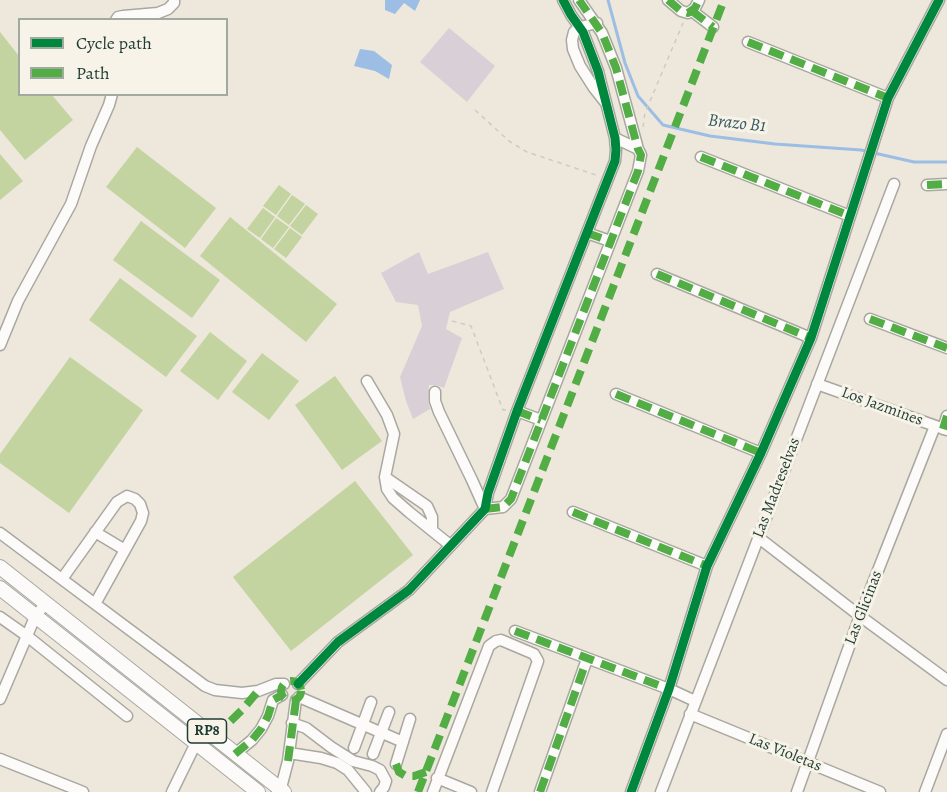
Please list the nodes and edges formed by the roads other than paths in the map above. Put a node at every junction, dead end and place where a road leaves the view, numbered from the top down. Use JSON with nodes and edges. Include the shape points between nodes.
{"nodes":[{"id":1,"x":174,"y":0,"type":"edge"},
{"id":2,"x":563,"y":0,"type":"edge"},
{"id":3,"x":579,"y":0,"type":"edge"},
{"id":4,"x":668,"y":0,"type":"edge"},
{"id":5,"x":699,"y":0,"type":"edge"},
{"id":6,"x":939,"y":0,"type":"edge"},
{"id":7,"x":690,"y":12,"type":"junction"},
{"id":8,"x":117,"y":18,"type":"edge"},
{"id":9,"x":597,"y":23,"type":"junction"},
{"id":10,"x":580,"y":27,"type":"junction"},
{"id":11,"x":713,"y":27,"type":"dead end"},
{"id":12,"x":748,"y":42,"type":"dead end"},
{"id":13,"x":111,"y":96,"type":"edge"},
{"id":14,"x":888,"y":98,"type":"junction"},
{"id":15,"x":608,"y":105,"type":"junction"},
{"id":16,"x":615,"y":138,"type":"junction"},
{"id":17,"x":638,"y":149,"type":"junction"},
{"id":18,"x":701,"y":157,"type":"dead end"},
{"id":19,"x":894,"y":184,"type":"dead end"},
{"id":20,"x":947,"y":184,"type":"edge"},
{"id":21,"x":927,"y":185,"type":"dead end"},
{"id":22,"x":850,"y":216,"type":"junction"},
{"id":23,"x":587,"y":233,"type":"junction"},
{"id":24,"x":610,"y":241,"type":"junction"},
{"id":25,"x":657,"y":274,"type":"dead end"},
{"id":26,"x":870,"y":319,"type":"dead end"},
{"id":27,"x":811,"y":338,"type":"junction"},
{"id":28,"x":0,"y":345,"type":"edge"},
{"id":29,"x":947,"y":348,"type":"edge"},
{"id":30,"x":367,"y":381,"type":"dead end"},
{"id":31,"x":817,"y":384,"type":"junction"},
{"id":32,"x":435,"y":392,"type":"dead end"},
{"id":33,"x":616,"y":394,"type":"dead end"},
{"id":34,"x":517,"y":411,"type":"junction"},
{"id":35,"x":947,"y":416,"type":"edge"},
{"id":36,"x":541,"y":420,"type":"junction"},
{"id":37,"x":942,"y":428,"type":"edge"},
{"id":38,"x":761,"y":453,"type":"junction"},
{"id":39,"x":385,"y":477,"type":"junction"},
{"id":40,"x":485,"y":509,"type":"junction"},
{"id":41,"x":573,"y":512,"type":"dead end"},
{"id":42,"x":432,"y":530,"type":"junction"},
{"id":43,"x":96,"y":532,"type":"junction"},
{"id":44,"x":0,"y":533,"type":"edge"},
{"id":45,"x":759,"y":538,"type":"junction"},
{"id":46,"x":450,"y":545,"type":"junction"},
{"id":47,"x":125,"y":550,"type":"junction"},
{"id":48,"x":707,"y":566,"type":"junction"},
{"id":49,"x":0,"y":567,"type":"edge"},
{"id":50,"x":62,"y":579,"type":"junction"},
{"id":51,"x":0,"y":588,"type":"edge"},
{"id":52,"x":45,"y":603,"type":"junction"},
{"id":53,"x":95,"y":604,"type":"junction"},
{"id":54,"x":0,"y":616,"type":"edge"},
{"id":55,"x":860,"y":616,"type":"junction"},
{"id":56,"x":35,"y":617,"type":"junction"},
{"id":57,"x":514,"y":632,"type":"dead end"},
{"id":58,"x":27,"y":636,"type":"junction"},
{"id":59,"x":588,"y":659,"type":"junction"},
{"id":60,"x":947,"y":680,"type":"edge"},
{"id":61,"x":298,"y":684,"type":"junction"},
{"id":62,"x":669,"y":689,"type":"junction"},
{"id":63,"x":258,"y":691,"type":"junction"},
{"id":64,"x":280,"y":693,"type":"junction"},
{"id":65,"x":297,"y":698,"type":"junction"},
{"id":66,"x":0,"y":699,"type":"edge"},
{"id":67,"x":695,"y":701,"type":"junction"},
{"id":68,"x":371,"y":702,"type":"dead end"},
{"id":69,"x":389,"y":712,"type":"dead end"},
{"id":70,"x":690,"y":714,"type":"junction"},
{"id":71,"x":127,"y":716,"type":"dead end"},
{"id":72,"x":410,"y":719,"type":"dead end"},
{"id":73,"x":292,"y":723,"type":"junction"},
{"id":74,"x":363,"y":724,"type":"junction"},
{"id":75,"x":381,"y":732,"type":"junction"},
{"id":76,"x":947,"y":734,"type":"edge"},
{"id":77,"x":403,"y":742,"type":"junction"},
{"id":78,"x":196,"y":743,"type":"junction"},
{"id":79,"x":354,"y":748,"type":"dead end"},
{"id":80,"x":235,"y":754,"type":"junction"},
{"id":81,"x":373,"y":754,"type":"dead end"},
{"id":82,"x":288,"y":757,"type":"junction"},
{"id":83,"x":0,"y":759,"type":"edge"},
{"id":84,"x":808,"y":763,"type":"junction"},
{"id":85,"x":396,"y":764,"type":"dead end"},
{"id":86,"x":437,"y":778,"type":"junction"},
{"id":87,"x":456,"y":789,"type":"edge"},
{"id":88,"x":280,"y":791,"type":"edge"},
{"id":89,"x":83,"y":792,"type":"edge"},
{"id":90,"x":172,"y":792,"type":"edge"},
{"id":91,"x":258,"y":792,"type":"edge"},
{"id":92,"x":366,"y":792,"type":"edge"},
{"id":93,"x":380,"y":792,"type":"edge"},
{"id":94,"x":433,"y":792,"type":"edge"},
{"id":95,"x":471,"y":792,"type":"edge"},
{"id":96,"x":492,"y":792,"type":"edge"},
{"id":97,"x":540,"y":792,"type":"edge"},
{"id":98,"x":631,"y":792,"type":"edge"},
{"id":99,"x":661,"y":792,"type":"edge"},
{"id":100,"x":797,"y":792,"type":"edge"},
{"id":101,"x":880,"y":792,"type":"edge"},
{"id":102,"x":925,"y":792,"type":"edge"}],
"edges":[{"from":1,"to":8,"type":"street","via":[[168,9],[158,13]]},
{"from":2,"to":10,"type":"street"},
{"from":3,"to":9,"type":"street"},
{"from":4,"to":7,"type":"street","via":[[681,11]]},
{"from":5,"to":7,"type":"street"},
{"from":6,"to":14,"type":"street"},
{"from":7,"to":11,"type":"street"},
{"from":9,"to":10,"type":"street"},
{"from":9,"to":17,"type":"street","via":[[616,68]]},
{"from":10,"to":15,"type":"street"},
{"from":10,"to":15,"type":"street","via":[[574,32],[573,49],[580,66]]},
{"from":12,"to":14,"type":"street"},
{"from":13,"to":28,"type":"street","via":[[71,204],[18,301]]},
{"from":14,"to":22,"type":"street"},
{"from":15,"to":16,"type":"street"},
{"from":16,"to":17,"type":"street"},
{"from":16,"to":23,"type":"street","via":[[615,161]]},
{"from":17,"to":24,"type":"street","via":[[638,171]]},
{"from":18,"to":22,"type":"street"},
{"from":19,"to":31,"type":"street","name":"Las Madreselvas"},
{"from":20,"to":21,"type":"street"},
{"from":22,"to":27,"type":"street"},
{"from":23,"to":24,"type":"street"},
{"from":23,"to":34,"type":"street"},
{"from":24,"to":36,"type":"street"},
{"from":25,"to":27,"type":"street"},
{"from":26,"to":29,"type":"street"},
{"from":27,"to":38,"type":"street"},
{"from":30,"to":39,"type":"street","via":[[394,434]]},
{"from":31,"to":37,"type":"street","name":"Los Jazmines"},
{"from":31,"to":45,"type":"street","name":"Las Madreselvas"},
{"from":32,"to":40,"type":"street","via":[[439,412]]},
{"from":33,"to":38,"type":"street"},
{"from":34,"to":36,"type":"street"},
{"from":34,"to":40,"type":"street"},
{"from":35,"to":37,"type":"street","name":"Las Glicinas"},
{"from":36,"to":40,"type":"street","via":[[511,499],[503,507]]},
{"from":37,"to":55,"type":"street","name":"Las Glicinas"},
{"from":38,"to":48,"type":"street"},
{"from":39,"to":42,"type":"street","via":[[393,498]]},
{"from":39,"to":42,"type":"street","via":[[428,506]]},
{"from":40,"to":46,"type":"street"},
{"from":41,"to":48,"type":"street"},
{"from":42,"to":46,"type":"street"},
{"from":43,"to":47,"type":"street"},
{"from":43,"to":47,"type":"street","via":[[121,498],[135,499],[143,513]]},
{"from":43,"to":50,"type":"street"},
{"from":44,"to":50,"type":"street"},
{"from":45,"to":55,"type":"street"},
{"from":45,"to":67,"type":"street","name":"Las Madreselvas"},
{"from":46,"to":61,"type":"street","via":[[409,591],[338,642]]},
{"from":47,"to":53,"type":"street"},
{"from":48,"to":62,"type":"street"},
{"from":49,"to":52,"type":"main road","number":"RP8"},
{"from":50,"to":53,"type":"street"},
{"from":51,"to":56,"type":"main road","number":"RP8"},
{"from":52,"to":56,"type":"street"},
{"from":52,"to":80,"type":"main road","number":"RP8"},
{"from":53,"to":63,"type":"street","via":[[205,686],[237,693]]},
{"from":54,"to":58,"type":"street"},
{"from":55,"to":60,"type":"street"},
{"from":55,"to":84,"type":"street","name":"Las Glicinas"},
{"from":56,"to":58,"type":"street"},
{"from":56,"to":78,"type":"main road","number":"RP8"},
{"from":57,"to":59,"type":"street"},
{"from":58,"to":66,"type":"street"},
{"from":58,"to":71,"type":"street"},
{"from":59,"to":62,"type":"street"},
{"from":59,"to":97,"type":"street"},
{"from":61,"to":64,"type":"street","via":[[292,681]]},
{"from":61,"to":65,"type":"street","via":[[301,692]]},
{"from":62,"to":67,"type":"street"},
{"from":62,"to":98,"type":"street"},
{"from":63,"to":64,"type":"street"},
{"from":63,"to":64,"type":"street","via":[[276,684]]},
{"from":64,"to":65,"type":"street","via":[[287,700]]},
{"from":64,"to":80,"type":"street","via":[[261,729]]},
{"from":65,"to":73,"type":"street"},
{"from":65,"to":74,"type":"street"},
{"from":67,"to":70,"type":"street","name":"Las Madreselvas"},
{"from":68,"to":74,"type":"street"},
{"from":69,"to":75,"type":"street"},
{"from":70,"to":84,"type":"street","name":"Las Violetas"},
{"from":70,"to":99,"type":"street","name":"Las Madreselvas"},
{"from":72,"to":77,"type":"street"},
{"from":73,"to":82,"type":"street"},
{"from":73,"to":93,"type":"street","via":[[306,728],[353,761],[380,770],[386,781]]},
{"from":74,"to":75,"type":"street"},
{"from":74,"to":79,"type":"street"},
{"from":75,"to":77,"type":"street"},
{"from":75,"to":81,"type":"street"},
{"from":76,"to":102,"type":"street"},
{"from":77,"to":85,"type":"street"},
{"from":78,"to":90,"type":"street"},
{"from":78,"to":91,"type":"main road","number":"RP8"},
{"from":80,"to":88,"type":"main road","number":"RP8"},
{"from":82,"to":88,"type":"street"},
{"from":82,"to":92,"type":"street","via":[[321,758],[337,763]]},
{"from":83,"to":89,"type":"street"},
{"from":84,"to":100,"type":"street","name":"Las Glicinas"},
{"from":84,"to":101,"type":"street","name":"Las Violetas"},
{"from":86,"to":87,"type":"street"},
{"from":86,"to":94,"type":"street"},
{"from":86,"to":96,"type":"street","via":[[489,646],[501,640],[534,654],[538,661]]},
{"from":87,"to":95,"type":"street"}]}
